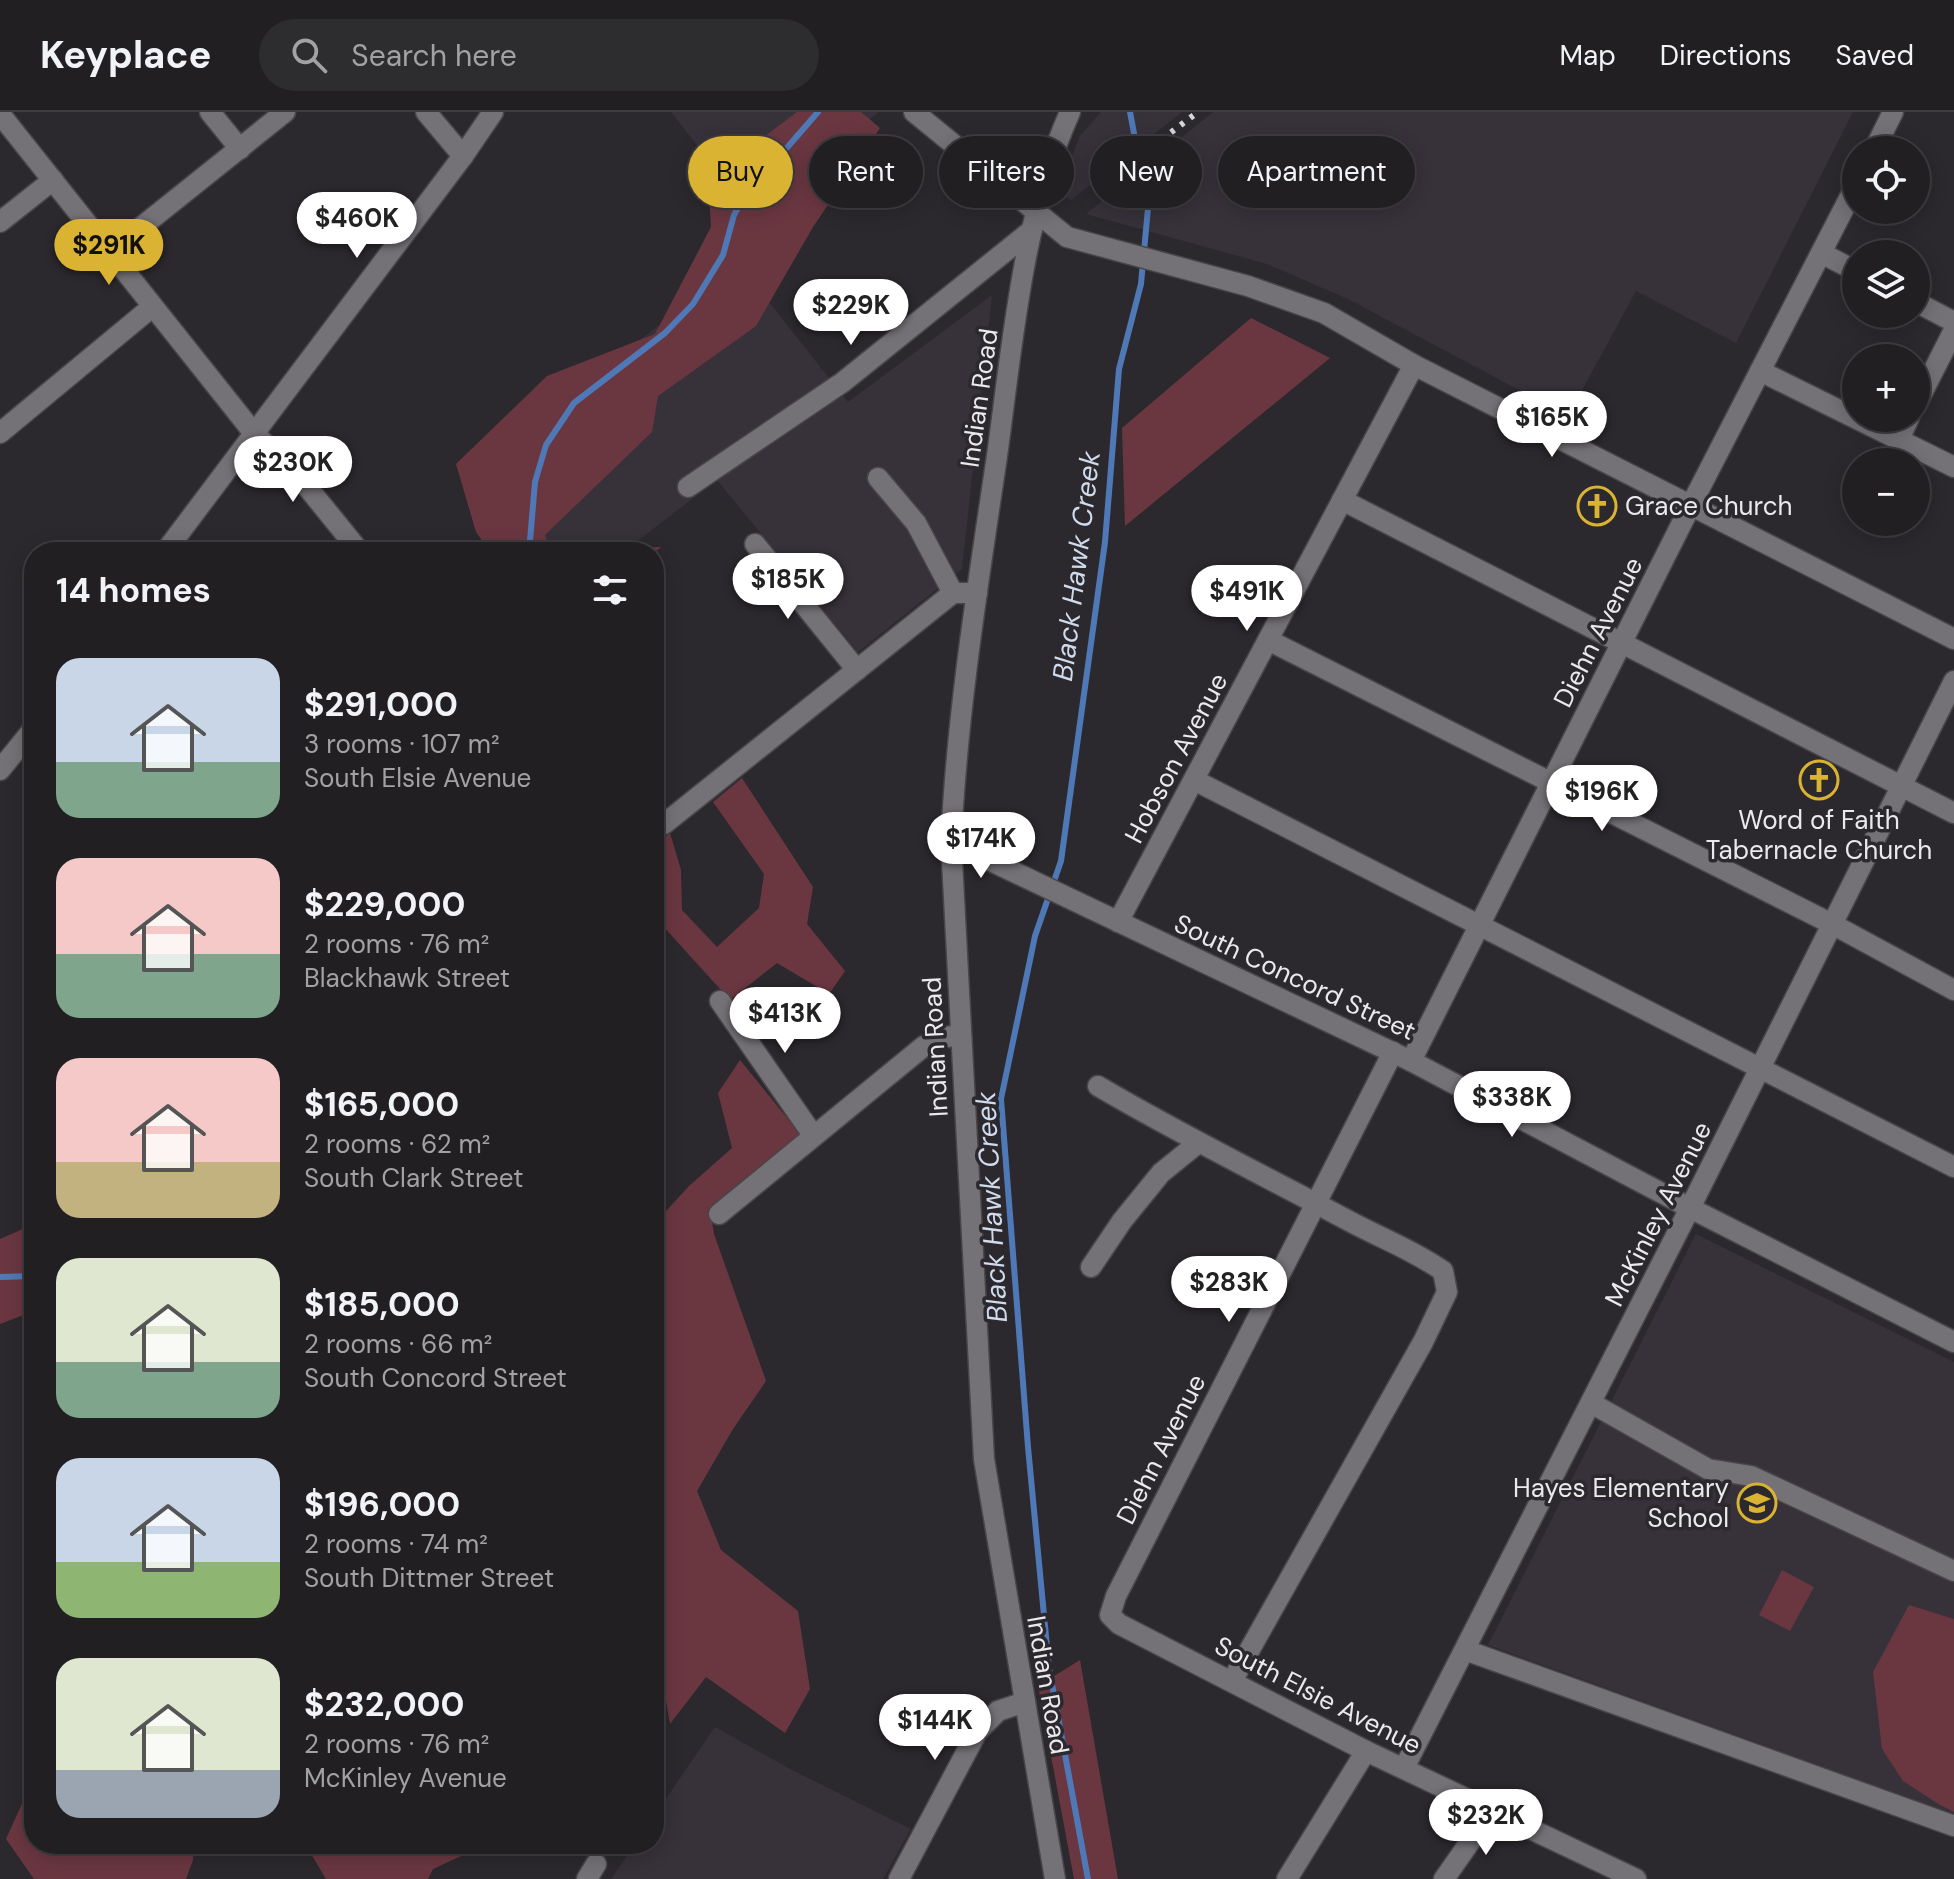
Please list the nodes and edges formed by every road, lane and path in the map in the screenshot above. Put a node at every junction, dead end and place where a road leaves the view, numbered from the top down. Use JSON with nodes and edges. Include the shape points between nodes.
{"nodes":[{"id":1,"x":210,"y":112,"type":"edge"},
{"id":2,"x":285,"y":112,"type":"edge"},
{"id":3,"x":426,"y":112,"type":"edge"},
{"id":4,"x":493,"y":112,"type":"edge"},
{"id":5,"x":914,"y":112,"type":"edge"},
{"id":6,"x":1070,"y":112,"type":"edge"},
{"id":7,"x":1893,"y":112,"type":"edge"},
{"id":8,"x":0,"y":114,"type":"edge"},
{"id":9,"x":1881,"y":136,"type":"edge"},
{"id":10,"x":240,"y":149,"type":"junction"},
{"id":11,"x":463,"y":156,"type":"junction"},
{"id":12,"x":53,"y":180,"type":"junction"},
{"id":13,"x":1842,"y":212,"type":"edge"},
{"id":14,"x":1035,"y":221,"type":"junction"},
{"id":15,"x":0,"y":222,"type":"edge"},
{"id":16,"x":110,"y":252,"type":"junction"},
{"id":17,"x":1821,"y":253,"type":"junction"},
{"id":18,"x":1842,"y":264,"type":"edge"},
{"id":19,"x":152,"y":307,"type":"junction"},
{"id":20,"x":1930,"y":309,"type":"edge"},
{"id":21,"x":1954,"y":322,"type":"edge"},
{"id":22,"x":1954,"y":330,"type":"edge"},
{"id":23,"x":1414,"y":365,"type":"junction"},
{"id":24,"x":1760,"y":371,"type":"junction"},
{"id":25,"x":1930,"y":377,"type":"edge"},
{"id":26,"x":253,"y":432,"type":"junction"},
{"id":27,"x":1902,"y":432,"type":"edge"},
{"id":28,"x":0,"y":433,"type":"edge"},
{"id":29,"x":1899,"y":439,"type":"junction"},
{"id":30,"x":1954,"y":467,"type":"edge"},
{"id":31,"x":878,"y":478,"type":"dead end"},
{"id":32,"x":688,"y":487,"type":"dead end"},
{"id":33,"x":1342,"y":500,"type":"junction"},
{"id":34,"x":1691,"y":505,"type":"junction"},
{"id":35,"x":172,"y":542,"type":"edge"},
{"id":36,"x":352,"y":542,"type":"edge"},
{"id":37,"x":755,"y":544,"type":"dead end"},
{"id":38,"x":953,"y":593,"type":"junction"},
{"id":39,"x":977,"y":593,"type":"junction"},
{"id":40,"x":1954,"y":639,"type":"edge"},
{"id":41,"x":1268,"y":640,"type":"junction"},
{"id":42,"x":1621,"y":644,"type":"junction"},
{"id":43,"x":857,"y":670,"type":"junction"},
{"id":44,"x":1954,"y":681,"type":"edge"},
{"id":45,"x":24,"y":740,"type":"edge"},
{"id":46,"x":0,"y":770,"type":"edge"},
{"id":47,"x":1194,"y":780,"type":"junction"},
{"id":48,"x":1551,"y":783,"type":"junction"},
{"id":49,"x":1901,"y":786,"type":"junction"},
{"id":50,"x":1954,"y":813,"type":"edge"},
{"id":51,"x":664,"y":824,"type":"dead end"},
{"id":52,"x":951,"y":842,"type":"junction"},
{"id":53,"x":1118,"y":922,"type":"junction"},
{"id":54,"x":1832,"y":924,"type":"junction"},
{"id":55,"x":1479,"y":925,"type":"junction"},
{"id":56,"x":1954,"y":990,"type":"edge"},
{"id":57,"x":720,"y":1001,"type":"dead end"},
{"id":58,"x":961,"y":1035,"type":"junction"},
{"id":59,"x":1402,"y":1057,"type":"junction"},
{"id":60,"x":1760,"y":1068,"type":"junction"},
{"id":61,"x":1098,"y":1086,"type":"dead end"},
{"id":62,"x":813,"y":1135,"type":"junction"},
{"id":63,"x":1198,"y":1143,"type":"junction"},
{"id":64,"x":1954,"y":1167,"type":"edge"},
{"id":65,"x":1316,"y":1203,"type":"junction"},
{"id":66,"x":1690,"y":1208,"type":"junction"},
{"id":67,"x":719,"y":1214,"type":"dead end"},
{"id":68,"x":1091,"y":1267,"type":"dead end"},
{"id":69,"x":1954,"y":1342,"type":"edge"},
{"id":70,"x":1591,"y":1403,"type":"junction"},
{"id":71,"x":1954,"y":1571,"type":"edge"},
{"id":72,"x":1110,"y":1615,"type":"joint"},
{"id":73,"x":1465,"y":1650,"type":"junction"},
{"id":74,"x":1232,"y":1681,"type":"junction"},
{"id":75,"x":1025,"y":1702,"type":"junction"},
{"id":76,"x":1366,"y":1751,"type":"junction"},
{"id":77,"x":1404,"y":1768,"type":"junction"},
{"id":78,"x":1493,"y":1809,"type":"junction"},
{"id":79,"x":1954,"y":1826,"type":"edge"},
{"id":80,"x":1612,"y":1874,"type":"edge"},
{"id":81,"x":899,"y":1879,"type":"edge"},
{"id":82,"x":1055,"y":1879,"type":"edge"},
{"id":83,"x":1287,"y":1879,"type":"edge"},
{"id":84,"x":1444,"y":1879,"type":"edge"},
{"id":85,"x":1636,"y":1879,"type":"edge"}],
"edges":[{"from":1,"to":10,"type":"street"},
{"from":2,"to":10,"type":"street"},
{"from":3,"to":11,"type":"street"},
{"from":4,"to":11,"type":"street"},
{"from":5,"to":14,"type":"street"},
{"from":6,"to":14,"type":"street","name":"Indian Road","via":[[1053,150]]},
{"from":7,"to":9,"type":"street"},
{"from":8,"to":12,"type":"street"},
{"from":10,"to":16,"type":"street"},
{"from":11,"to":26,"type":"street"},
{"from":12,"to":15,"type":"street"},
{"from":12,"to":16,"type":"street"},
{"from":13,"to":17,"type":"street","name":"Diehn Avenue"},
{"from":14,"to":23,"type":"street","via":[[1067,237],[1248,286],[1324,313]]},
{"from":14,"to":32,"type":"street","via":[[843,382]]},
{"from":14,"to":39,"type":"street","name":"Indian Road","via":[[1025,256]]},
{"from":16,"to":19,"type":"street"},
{"from":17,"to":18,"type":"street"},
{"from":17,"to":24,"type":"street","name":"Diehn Avenue"},
{"from":19,"to":26,"type":"street"},
{"from":19,"to":28,"type":"street"},
{"from":20,"to":21,"type":"street"},
{"from":22,"to":25,"type":"street"},
{"from":23,"to":33,"type":"street","name":"Hobson Avenue"},
{"from":23,"to":34,"type":"street"},
{"from":24,"to":29,"type":"street"},
{"from":24,"to":34,"type":"street","name":"Diehn Avenue"},
{"from":26,"to":35,"type":"street"},
{"from":26,"to":36,"type":"street"},
{"from":27,"to":29,"type":"street"},
{"from":29,"to":30,"type":"street"},
{"from":31,"to":38,"type":"street","via":[[916,523]]},
{"from":33,"to":41,"type":"street","name":"Hobson Avenue"},
{"from":33,"to":42,"type":"street"},
{"from":34,"to":40,"type":"street"},
{"from":34,"to":42,"type":"street","name":"Diehn Avenue"},
{"from":37,"to":43,"type":"street"},
{"from":38,"to":39,"type":"street"},
{"from":38,"to":43,"type":"street"},
{"from":39,"to":52,"type":"street","name":"Indian Road"},
{"from":41,"to":47,"type":"street","name":"Hobson Avenue"},
{"from":41,"to":48,"type":"street"},
{"from":42,"to":48,"type":"street","name":"Diehn Avenue"},
{"from":42,"to":49,"type":"street"},
{"from":43,"to":51,"type":"street"},
{"from":44,"to":49,"type":"street","name":"McKinley Avenue"},
{"from":45,"to":46,"type":"street"},
{"from":47,"to":53,"type":"street","name":"Hobson Avenue"},
{"from":47,"to":55,"type":"street"},
{"from":48,"to":54,"type":"street"},
{"from":48,"to":55,"type":"street","name":"Diehn Avenue"},
{"from":49,"to":50,"type":"street"},
{"from":49,"to":54,"type":"street","name":"McKinley Avenue"},
{"from":52,"to":53,"type":"street","name":"South Concord Street"},
{"from":52,"to":58,"type":"street","name":"Indian Road"},
{"from":53,"to":59,"type":"street","name":"South Concord Street"},
{"from":54,"to":56,"type":"street"},
{"from":54,"to":60,"type":"street","name":"McKinley Avenue"},
{"from":55,"to":59,"type":"street","name":"Diehn Avenue"},
{"from":55,"to":60,"type":"street"},
{"from":57,"to":62,"type":"street"},
{"from":58,"to":62,"type":"street","via":[[924,1046]]},
{"from":58,"to":75,"type":"street","name":"Indian Road","via":[[984,1459]]},
{"from":59,"to":65,"type":"street","name":"Diehn Avenue"},
{"from":59,"to":66,"type":"street","name":"South Concord Street"},
{"from":60,"to":64,"type":"street"},
{"from":60,"to":66,"type":"street","name":"McKinley Avenue"},
{"from":61,"to":63,"type":"street"},
{"from":62,"to":67,"type":"street"},
{"from":63,"to":65,"type":"street"},
{"from":63,"to":68,"type":"street","via":[[1161,1173]]},
{"from":65,"to":72,"type":"street","name":"Diehn Avenue"},
{"from":65,"to":74,"type":"street","via":[[1443,1271],[1447,1292]]},
{"from":66,"to":69,"type":"street","name":"South Concord Street"},
{"from":66,"to":70,"type":"street","name":"McKinley Avenue"},
{"from":70,"to":71,"type":"street","via":[[1708,1469],[1751,1476]]},
{"from":70,"to":73,"type":"street","name":"McKinley Avenue"},
{"from":72,"to":74,"type":"street","name":"South Elsie Avenue"},
{"from":73,"to":77,"type":"street","name":"McKinley Avenue"},
{"from":73,"to":79,"type":"street"},
{"from":74,"to":76,"type":"street","name":"South Elsie Avenue"},
{"from":75,"to":81,"type":"street","via":[[998,1711],[977,1732]]},
{"from":75,"to":82,"type":"street","name":"Indian Road"},
{"from":76,"to":77,"type":"street","name":"South Elsie Avenue"},
{"from":76,"to":83,"type":"street"},
{"from":77,"to":78,"type":"street","name":"South Elsie Avenue"},
{"from":78,"to":80,"type":"street","name":"South Elsie Avenue"},
{"from":78,"to":84,"type":"street"},
{"from":80,"to":85,"type":"street","name":"South Elsie Avenue"}]}
